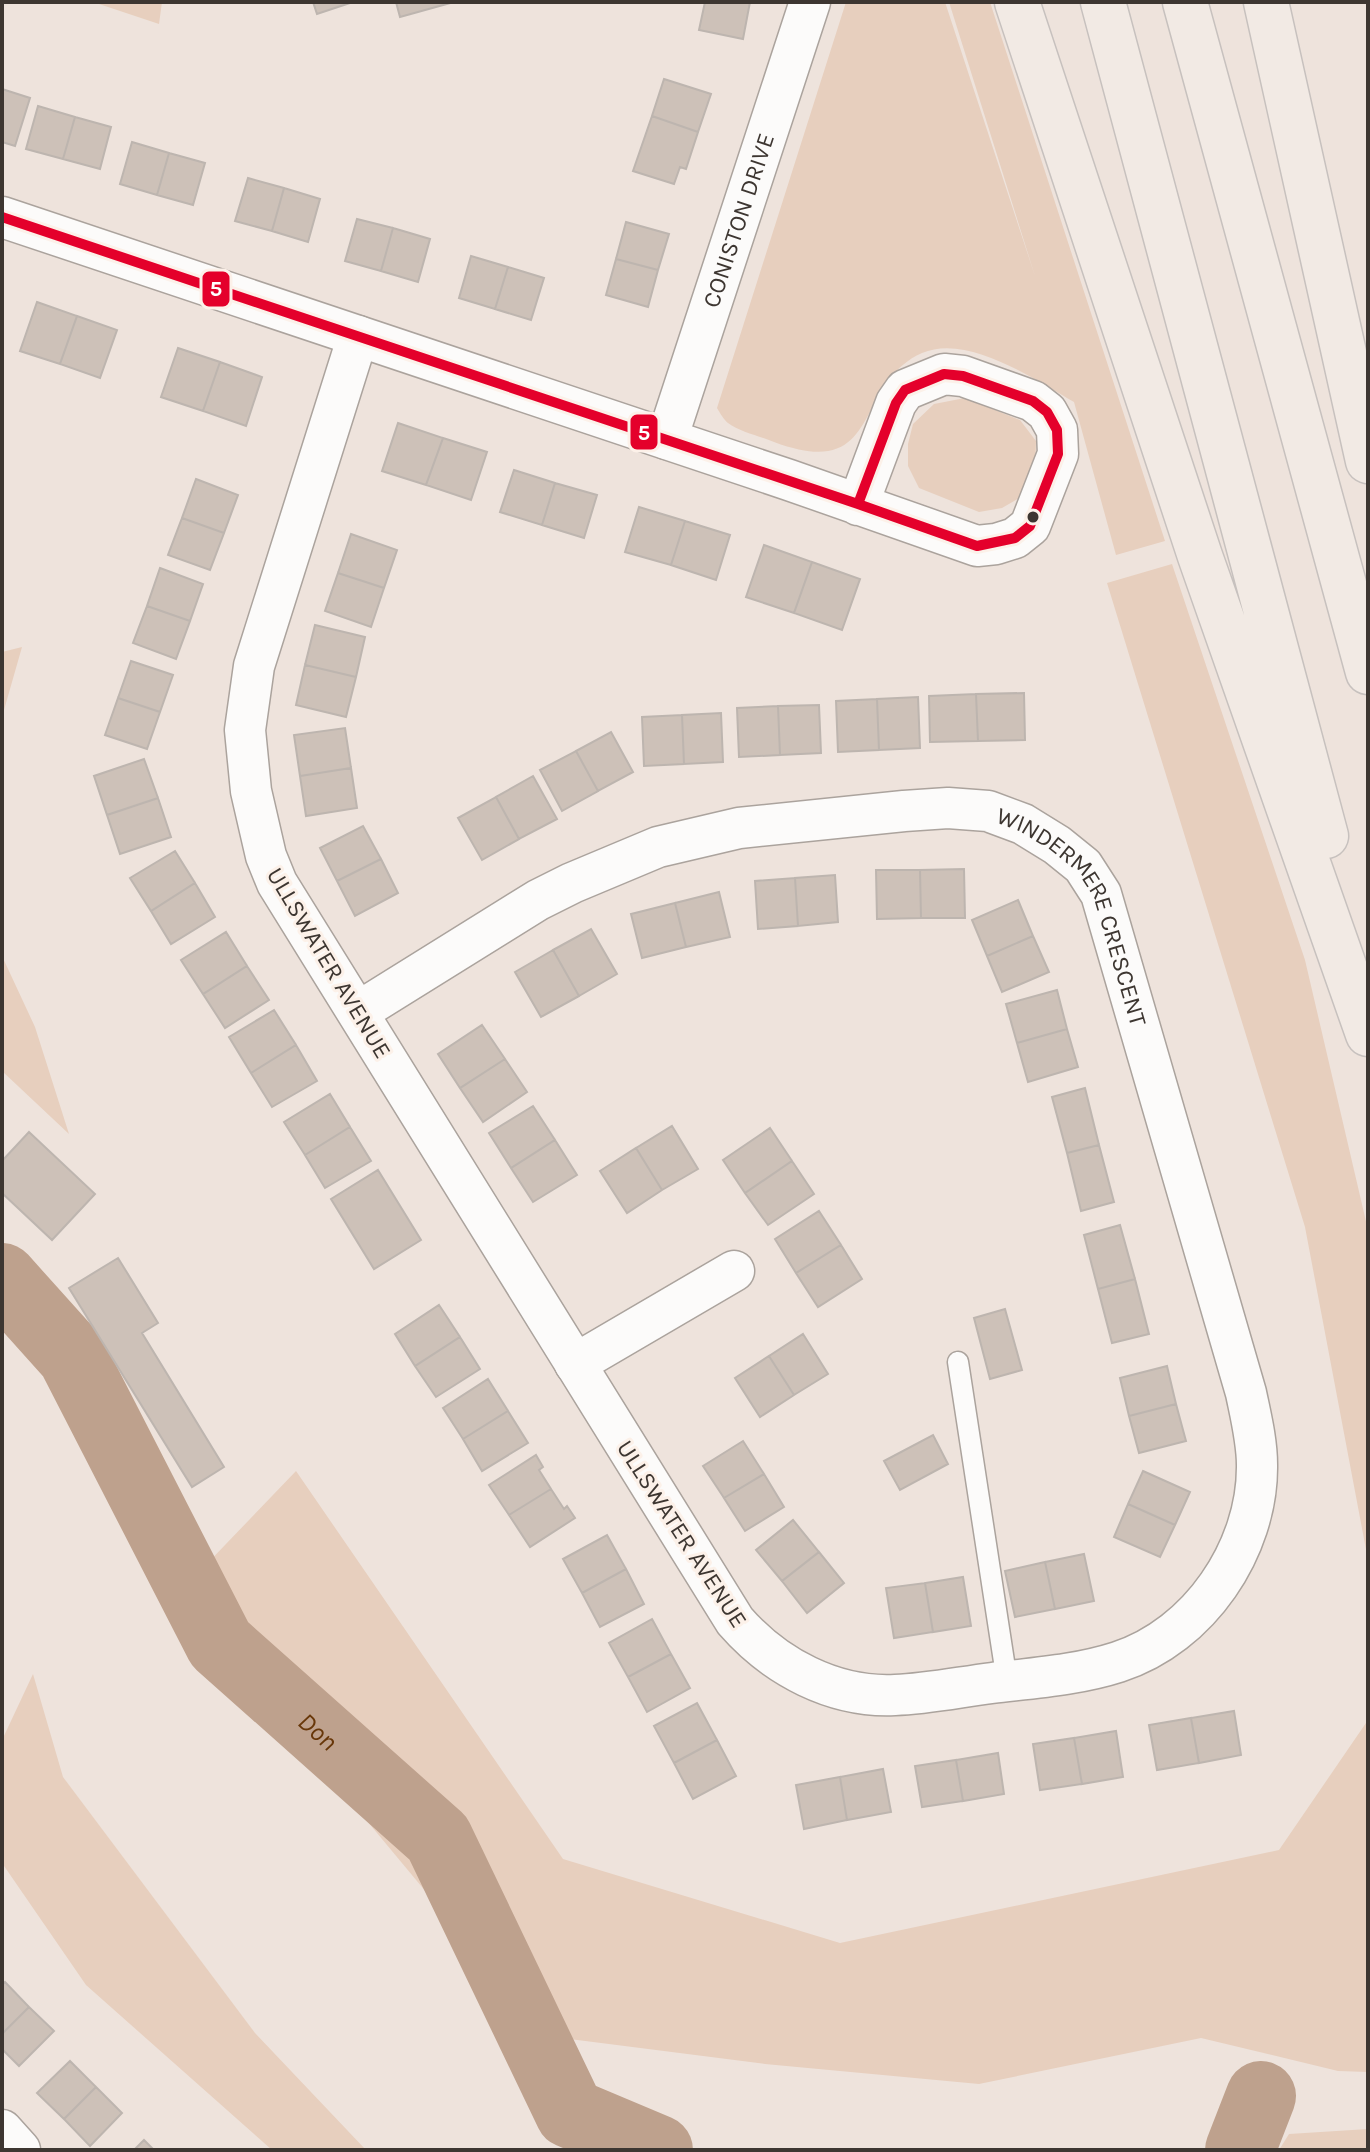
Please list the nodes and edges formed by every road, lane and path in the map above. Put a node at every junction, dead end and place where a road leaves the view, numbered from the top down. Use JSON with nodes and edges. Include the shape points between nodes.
{"nodes":[{"id":1,"x":810,"y":2,"type":"edge"},
{"id":2,"x":1017,"y":2,"type":"edge"},
{"id":3,"x":1103,"y":2,"type":"edge"},
{"id":4,"x":1185,"y":2,"type":"edge"},
{"id":5,"x":1266,"y":2,"type":"edge"},
{"id":6,"x":2,"y":217,"type":"edge"},
{"id":7,"x":358,"y":336,"type":"junction"},
{"id":8,"x":667,"y":439,"type":"junction"},
{"id":9,"x":1368,"y":461,"type":"edge"},
{"id":10,"x":858,"y":505,"type":"junction"},
{"id":11,"x":1368,"y":672,"type":"edge"},
{"id":12,"x":1368,"y":993,"type":"edge"},
{"id":13,"x":358,"y":1012,"type":"junction"},
{"id":14,"x":1368,"y":1034,"type":"edge"},
{"id":15,"x":734,"y":1271,"type":"dead end"},
{"id":16,"x":958,"y":1362,"type":"dead end"},
{"id":17,"x":575,"y":1364,"type":"junction"},
{"id":18,"x":1182,"y":1625,"type":"joint"},
{"id":19,"x":1007,"y":1681,"type":"junction"},
{"id":20,"x":2,"y":2130,"type":"edge"},
{"id":21,"x":20,"y":2150,"type":"edge"}],
"edges":[{"from":1,"to":8,"type":"street","name":"CONISTON DRIVE"},
{"from":2,"to":14,"type":"highway","via":[[1200,556]]},
{"from":3,"to":12,"type":"highway"},
{"from":4,"to":11,"type":"highway"},
{"from":5,"to":9,"type":"highway"},
{"from":6,"to":7,"type":"street"},
{"from":7,"to":8,"type":"street"},
{"from":7,"to":13,"type":"street","name":"ULLSWATER AVENUE","via":[[254,666],[245,730],[251,791],[266,856],[277,883]]},
{"from":8,"to":10,"type":"street"},
{"from":10,"to":10,"type":"street","via":[[977,546],[1015,538],[1030,526],[1058,454],[1057,430],[1033,401],[944,374],[905,390],[896,403]]},
{"from":13,"to":17,"type":"street","name":"ULLSWATER AVENUE"},
{"from":13,"to":18,"type":"street","name":"WINDERMERE CRESCENT","via":[[538,900],[658,847],[701,835],[948,808],[988,811],[1057,845],[1083,866],[1101,894],[1255,1432],[1255,1500],[1244,1537],[1229,1571]]},
{"from":15,"to":17,"type":"street"},
{"from":16,"to":19,"type":"lane"},
{"from":17,"to":19,"type":"street","name":"ULLSWATER AVENUE","via":[[735,1621],[777,1661],[858,1693],[895,1696]]},
{"from":18,"to":19,"type":"street","name":"ULLSWATER AVENUE","via":[[1121,1661]]},
{"from":20,"to":21,"type":"street"}]}
